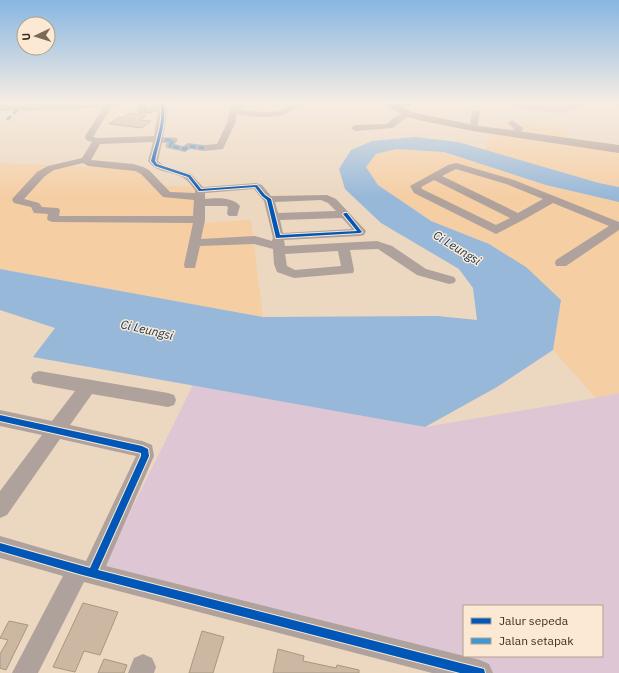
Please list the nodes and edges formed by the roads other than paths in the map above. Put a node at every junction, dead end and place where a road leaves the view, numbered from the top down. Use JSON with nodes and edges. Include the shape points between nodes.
{"nodes":[{"id":1,"x":91,"y":133,"type":"edge"},
{"id":2,"x":158,"y":133,"type":"edge"},
{"id":3,"x":226,"y":133,"type":"edge"},
{"id":4,"x":507,"y":133,"type":"edge"},
{"id":5,"x":517,"y":135,"type":"joint"},
{"id":6,"x":156,"y":140,"type":"junction"},
{"id":7,"x":97,"y":141,"type":"junction"},
{"id":8,"x":619,"y":149,"type":"edge"},
{"id":9,"x":86,"y":160,"type":"junction"},
{"id":10,"x":434,"y":176,"type":"junction"},
{"id":11,"x":200,"y":196,"type":"junction"},
{"id":12,"x":269,"y":199,"type":"junction"},
{"id":13,"x":552,"y":199,"type":"junction"},
{"id":14,"x":233,"y":214,"type":"dead end"},
{"id":15,"x":345,"y":214,"type":"junction"},
{"id":16,"x":274,"y":217,"type":"junction"},
{"id":17,"x":520,"y":218,"type":"junction"},
{"id":18,"x":199,"y":220,"type":"junction"},
{"id":19,"x":618,"y":226,"type":"edge"},
{"id":20,"x":194,"y":243,"type":"junction"},
{"id":21,"x":279,"y":244,"type":"junction"},
{"id":22,"x":343,"y":246,"type":"junction"},
{"id":23,"x":561,"y":263,"type":"dead end"},
{"id":24,"x":190,"y":265,"type":"dead end"},
{"id":25,"x":449,"y":280,"type":"dead end"},
{"id":26,"x":39,"y":378,"type":"dead end"},
{"id":27,"x":88,"y":386,"type":"junction"},
{"id":28,"x":168,"y":400,"type":"dead end"},
{"id":29,"x":0,"y":418,"type":"edge"},
{"id":30,"x":55,"y":430,"type":"junction"},
{"id":31,"x":0,"y":508,"type":"edge"},
{"id":32,"x":0,"y":547,"type":"edge"},
{"id":33,"x":86,"y":572,"type":"junction"},
{"id":34,"x":25,"y":673,"type":"edge"},
{"id":35,"x":480,"y":673,"type":"edge"}],
"edges":[{"from":1,"to":7,"type":"street","via":[[89,136],[92,140]]},
{"from":2,"to":6,"type":"street"},
{"from":3,"to":6,"type":"street","via":[[220,146],[204,148],[188,146],[185,149],[170,146],[173,140]]},
{"from":4,"to":5,"type":"main road"},
{"from":5,"to":8,"type":"main road"},
{"from":6,"to":7,"type":"street"},
{"from":6,"to":11,"type":"street","via":[[153,161],[156,165],[189,176]]},
{"from":7,"to":9,"type":"street"},
{"from":9,"to":11,"type":"street","via":[[90,164],[139,169],[169,196]]},
{"from":9,"to":18,"type":"street","via":[[51,168],[41,174],[17,200],[36,206],[38,210],[54,210],[54,219]]},
{"from":10,"to":13,"type":"street","via":[[456,166],[503,179]]},
{"from":10,"to":17,"type":"street"},
{"from":10,"to":17,"type":"street","via":[[415,186],[416,189],[492,229],[499,230]]},
{"from":11,"to":12,"type":"street","via":[[256,186],[261,194]]},
{"from":11,"to":14,"type":"street","via":[[234,206]]},
{"from":11,"to":18,"type":"street"},
{"from":12,"to":15,"type":"street","via":[[323,197],[332,201]]},
{"from":12,"to":16,"type":"street"},
{"from":13,"to":17,"type":"street"},
{"from":13,"to":19,"type":"street"},
{"from":15,"to":16,"type":"street"},
{"from":15,"to":21,"type":"street","via":[[360,232]]},
{"from":16,"to":21,"type":"street"},
{"from":18,"to":20,"type":"street"},
{"from":19,"to":23,"type":"street"},
{"from":20,"to":21,"type":"street","via":[[255,240]]},
{"from":20,"to":24,"type":"street"},
{"from":21,"to":22,"type":"street"},
{"from":21,"to":22,"type":"street","via":[[282,269],[294,274],[348,270]]},
{"from":22,"to":25,"type":"street","via":[[382,246],[400,256],[415,269]]},
{"from":26,"to":27,"type":"street"},
{"from":27,"to":28,"type":"street"},
{"from":27,"to":30,"type":"street"},
{"from":29,"to":30,"type":"street"},
{"from":30,"to":31,"type":"street"},
{"from":30,"to":33,"type":"street","via":[[142,448],[145,451],[145,456]]},
{"from":32,"to":33,"type":"street"},
{"from":33,"to":34,"type":"street"},
{"from":33,"to":35,"type":"street"}]}
